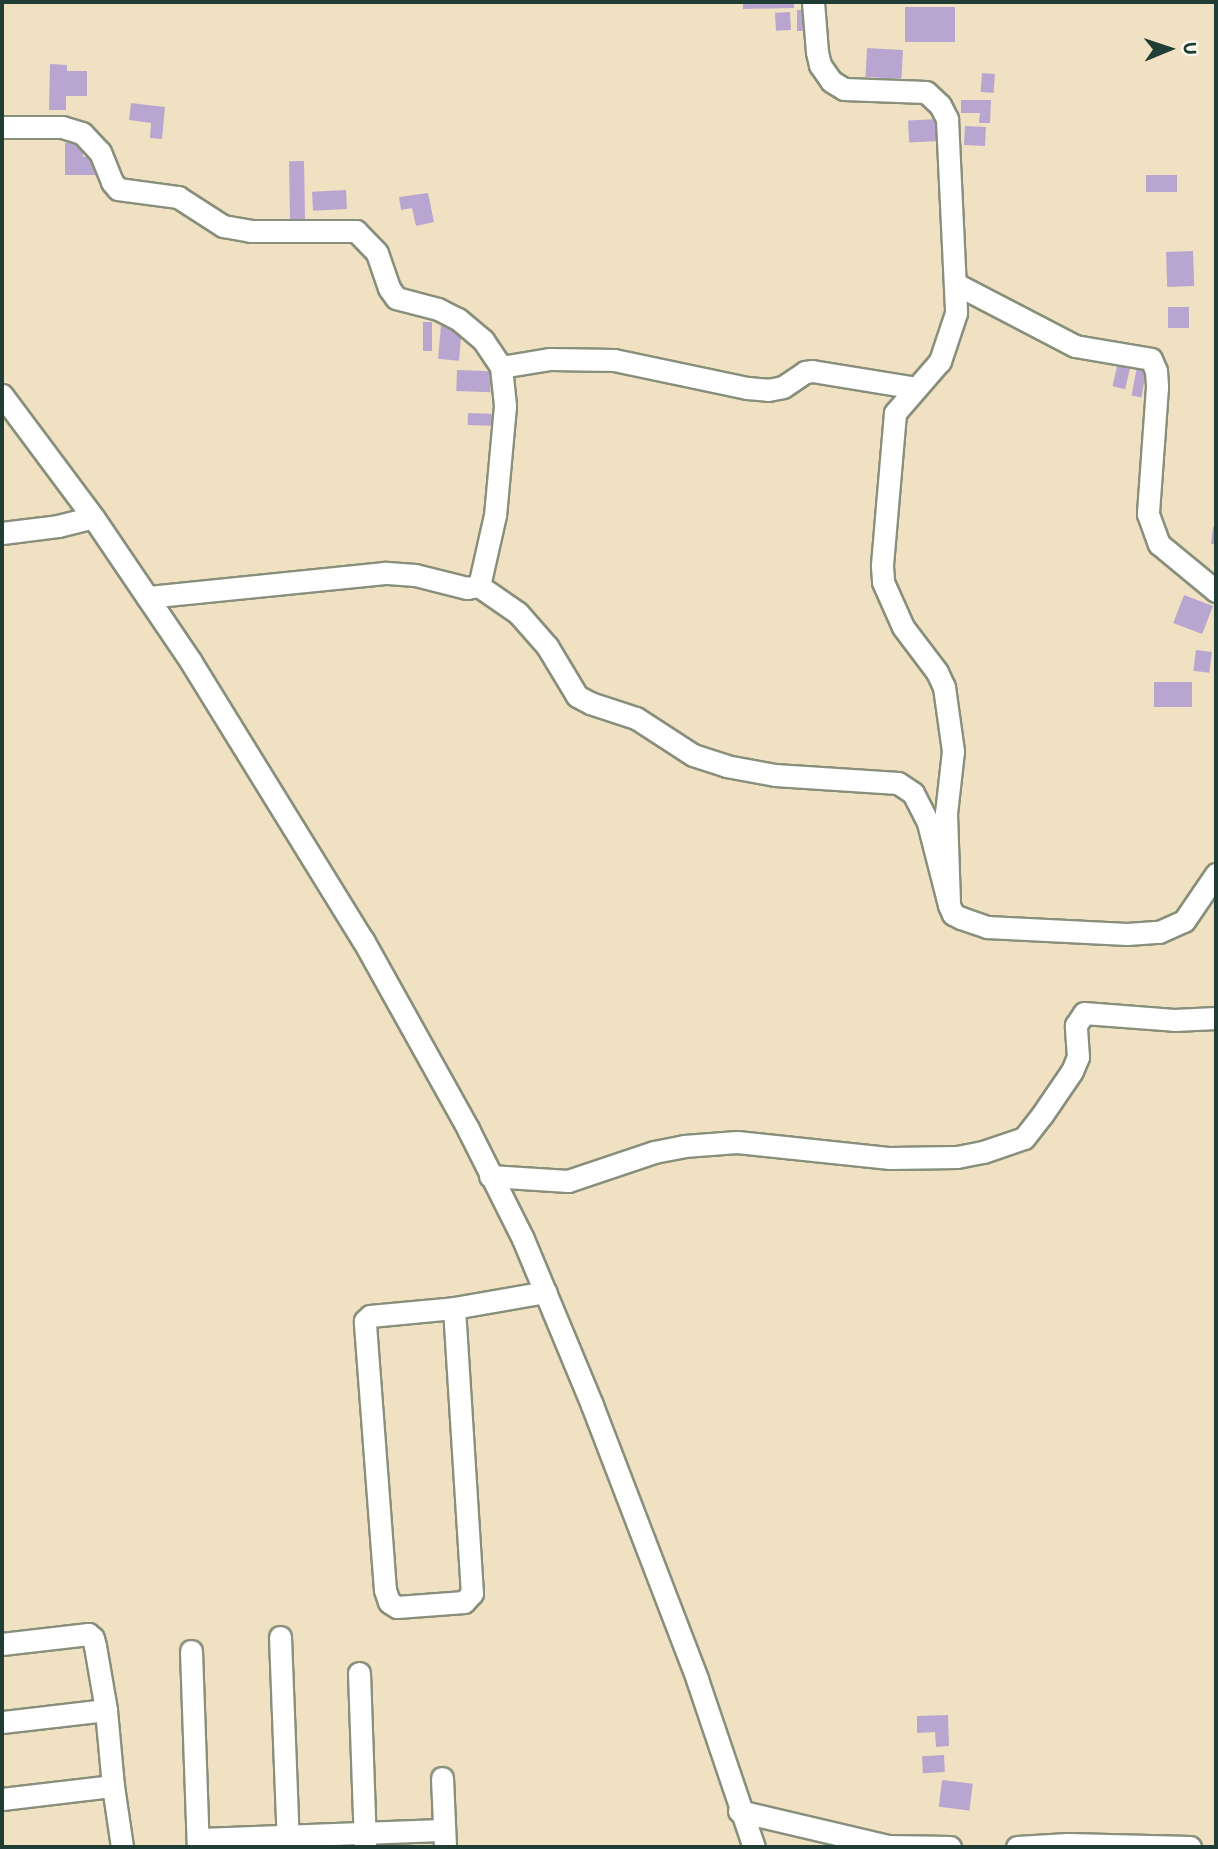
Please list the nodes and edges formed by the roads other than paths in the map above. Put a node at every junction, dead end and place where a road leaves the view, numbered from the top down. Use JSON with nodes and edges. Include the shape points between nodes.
{"nodes":[{"id":1,"x":813,"y":2,"type":"edge"},
{"id":2,"x":2,"y":127,"type":"edge"},
{"id":3,"x":956,"y":284,"type":"junction"},
{"id":4,"x":501,"y":367,"type":"junction"},
{"id":5,"x":916,"y":388,"type":"junction"},
{"id":6,"x":2,"y":395,"type":"edge"},
{"id":7,"x":93,"y":517,"type":"junction"},
{"id":8,"x":2,"y":533,"type":"edge"},
{"id":9,"x":479,"y":586,"type":"junction"},
{"id":10,"x":1216,"y":591,"type":"edge"},
{"id":11,"x":147,"y":597,"type":"junction"},
{"id":12,"x":1216,"y":874,"type":"edge"},
{"id":13,"x":949,"y":905,"type":"junction"},
{"id":14,"x":1216,"y":1018,"type":"edge"},
{"id":15,"x":490,"y":1175,"type":"junction"},
{"id":16,"x":546,"y":1292,"type":"junction"},
{"id":17,"x":454,"y":1308,"type":"junction"},
{"id":18,"x":280,"y":1637,"type":"dead end"},
{"id":19,"x":2,"y":1644,"type":"edge"},
{"id":20,"x":191,"y":1651,"type":"dead end"},
{"id":21,"x":359,"y":1673,"type":"dead end"},
{"id":22,"x":106,"y":1710,"type":"junction"},
{"id":23,"x":2,"y":1722,"type":"edge"},
{"id":24,"x":442,"y":1778,"type":"dead end"},
{"id":25,"x":113,"y":1786,"type":"junction"},
{"id":26,"x":2,"y":1799,"type":"edge"},
{"id":27,"x":739,"y":1811,"type":"junction"},
{"id":28,"x":444,"y":1839,"type":"edge"},
{"id":29,"x":365,"y":1840,"type":"edge"},
{"id":30,"x":288,"y":1841,"type":"edge"},
{"id":31,"x":198,"y":1843,"type":"edge"},
{"id":32,"x":122,"y":1847,"type":"edge"},
{"id":33,"x":754,"y":1847,"type":"edge"},
{"id":34,"x":950,"y":1847,"type":"edge"},
{"id":35,"x":1017,"y":1847,"type":"edge"},
{"id":36,"x":1190,"y":1847,"type":"edge"}],
"edges":[{"from":1,"to":3,"type":"street","via":[[817,52],[831,81],[844,89],[926,92],[940,105],[947,119]]},
{"from":2,"to":4,"type":"street","via":[[62,127],[82,133],[93,142],[118,189],[178,197],[223,226],[250,231],[356,231],[377,253],[396,298],[458,319],[482,340]]},
{"from":3,"to":5,"type":"street","via":[[956,313],[940,361]]},
{"from":3,"to":10,"type":"street","via":[[1074,346],[1151,359],[1157,387],[1148,514],[1159,544]]},
{"from":4,"to":5,"type":"street","via":[[550,359],[614,360],[768,390],[813,371]]},
{"from":4,"to":9,"type":"street","via":[[505,406],[495,515]]},
{"from":5,"to":13,"type":"street","via":[[895,413],[892,427],[883,582],[903,627],[944,687],[953,751],[946,825]]},
{"from":6,"to":7,"type":"street"},
{"from":7,"to":8,"type":"street"},
{"from":7,"to":11,"type":"street"},
{"from":9,"to":11,"type":"street","via":[[467,588],[415,575],[384,573]]},
{"from":9,"to":13,"type":"street","via":[[518,613],[547,646],[577,696],[636,718],[693,755],[775,775],[898,783],[913,793],[928,823]]},
{"from":11,"to":15,"type":"street","via":[[357,929]]},
{"from":12,"to":13,"type":"street","via":[[1184,920],[1159,932],[986,927],[953,914]]},
{"from":14,"to":15,"type":"street","via":[[1174,1020],[1084,1013],[1076,1025],[1078,1057],[1042,1115],[1024,1138],[983,1152],[890,1158],[737,1142],[664,1150],[568,1181]]},
{"from":15,"to":16,"type":"street"},
{"from":16,"to":17,"type":"street"},
{"from":16,"to":27,"type":"street","via":[[649,1549]]},
{"from":17,"to":17,"type":"street","via":[[370,1316],[365,1321],[385,1590],[388,1602],[397,1607],[464,1602],[472,1593]]},
{"from":18,"to":30,"type":"street"},
{"from":19,"to":22,"type":"street","via":[[88,1634],[96,1646]]},
{"from":20,"to":31,"type":"street"},
{"from":21,"to":29,"type":"street"},
{"from":22,"to":23,"type":"street"},
{"from":22,"to":25,"type":"street"},
{"from":24,"to":28,"type":"street"},
{"from":25,"to":26,"type":"street"},
{"from":25,"to":32,"type":"street"},
{"from":27,"to":33,"type":"street"},
{"from":27,"to":34,"type":"street","via":[[888,1846]]},
{"from":28,"to":29,"type":"street"},
{"from":29,"to":30,"type":"street"},
{"from":30,"to":31,"type":"street"},
{"from":35,"to":36,"type":"street"}]}
